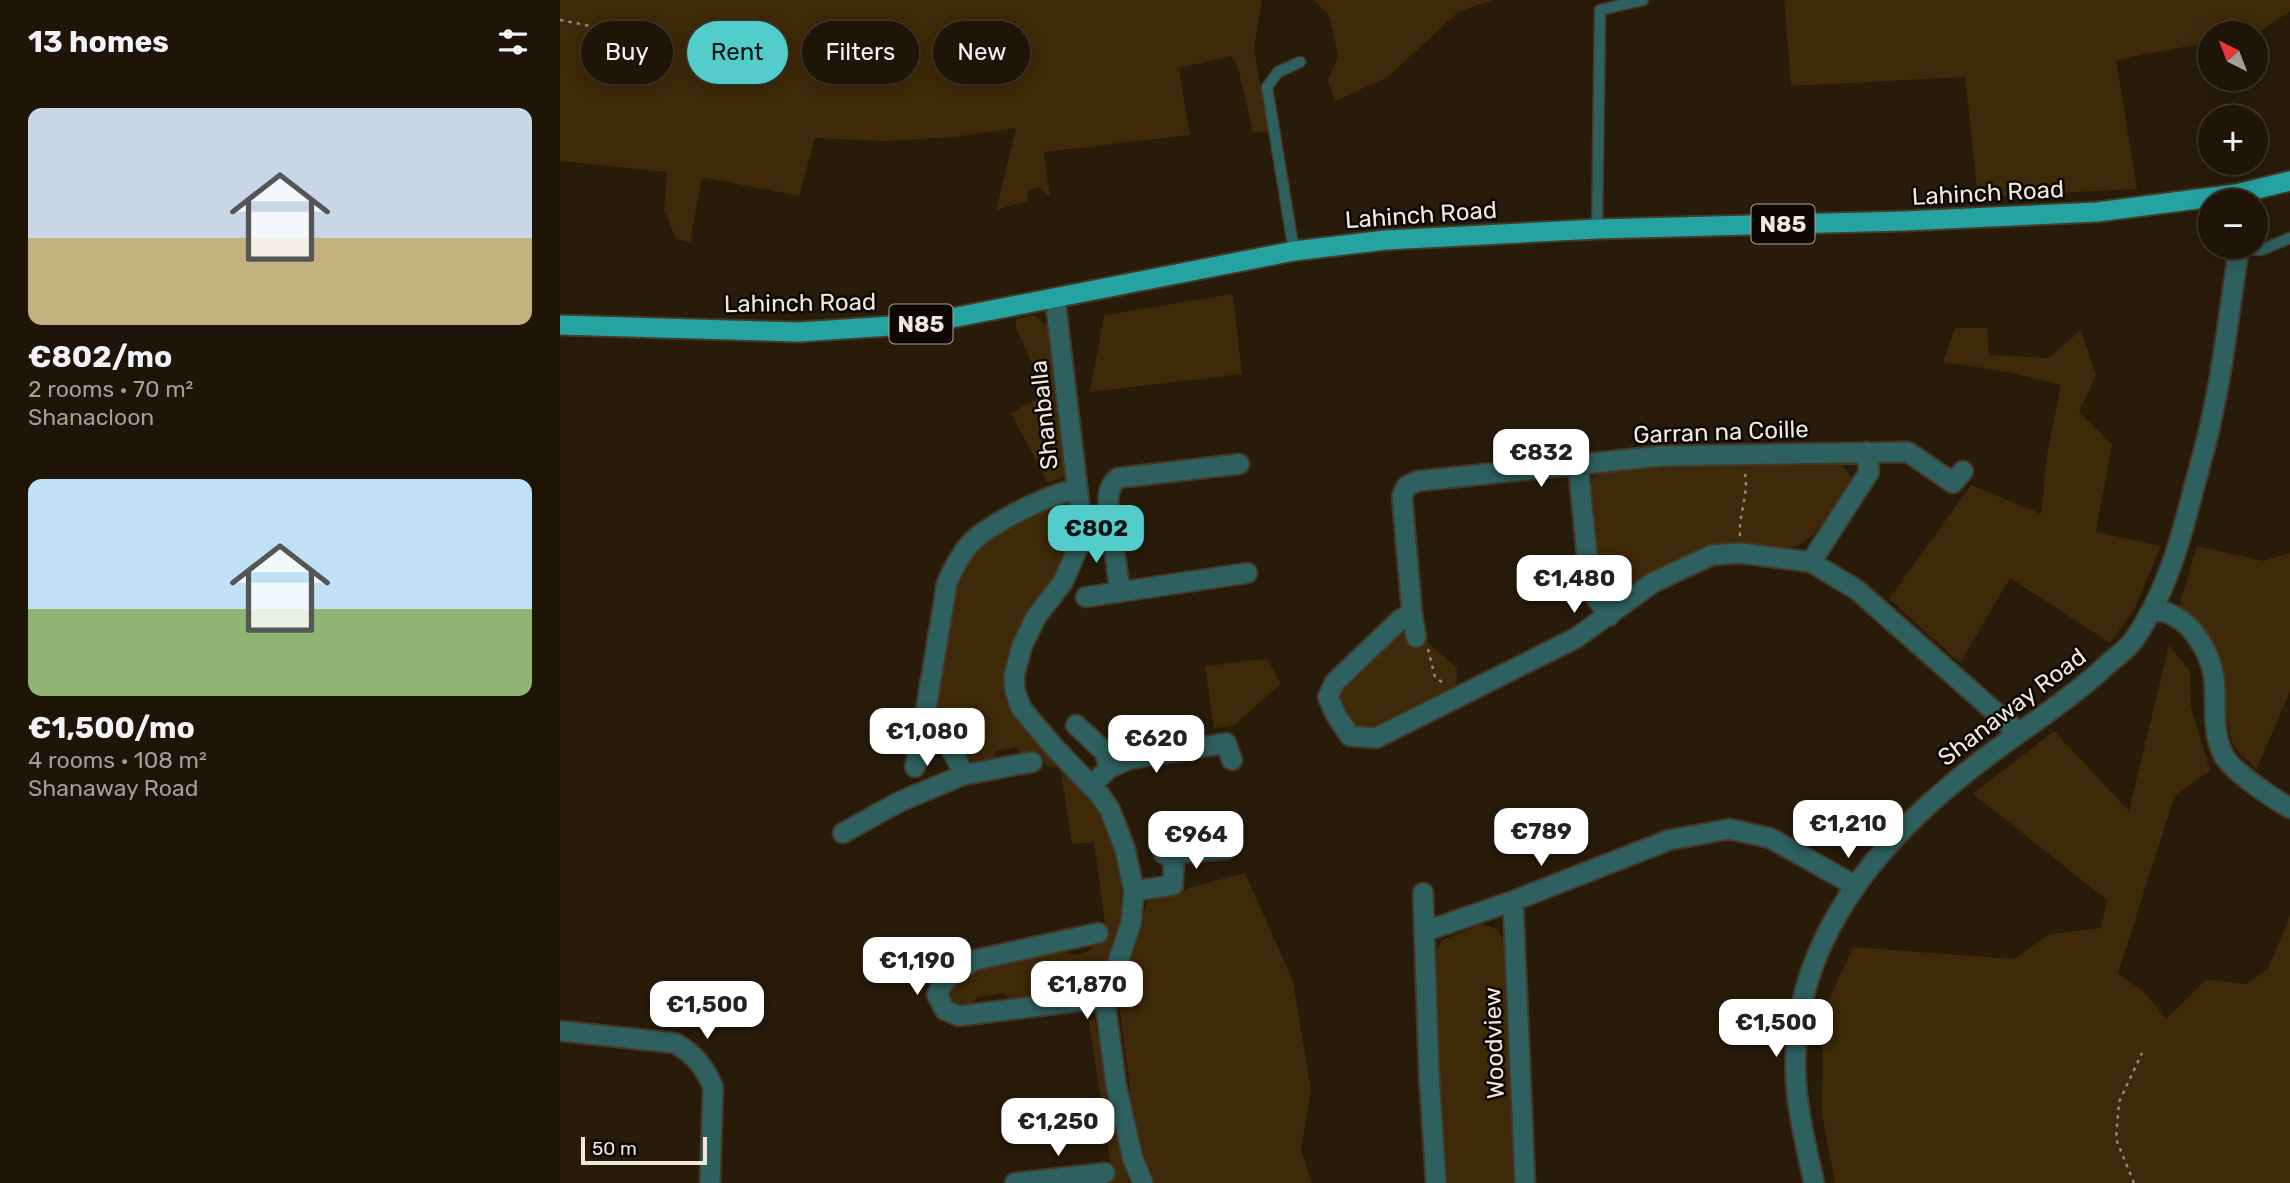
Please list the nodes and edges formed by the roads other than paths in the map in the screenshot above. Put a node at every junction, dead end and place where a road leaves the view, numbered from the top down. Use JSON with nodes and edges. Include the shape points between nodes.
{"nodes":[{"id":1,"x":1643,"y":0,"type":"edge"},
{"id":2,"x":1300,"y":62,"type":"dead end"},
{"id":3,"x":2290,"y":181,"type":"edge"},
{"id":4,"x":2265,"y":189,"type":"edge"},
{"id":5,"x":2198,"y":202,"type":"edge"},
{"id":6,"x":1597,"y":229,"type":"junction"},
{"id":7,"x":2290,"y":238,"type":"edge"},
{"id":8,"x":2268,"y":247,"type":"edge"},
{"id":9,"x":1294,"y":251,"type":"junction"},
{"id":10,"x":2237,"y":259,"type":"edge"},
{"id":11,"x":1055,"y":298,"type":"junction"},
{"id":12,"x":560,"y":326,"type":"edge"},
{"id":13,"x":1867,"y":452,"type":"junction"},
{"id":14,"x":1239,"y":464,"type":"dead end"},
{"id":15,"x":1578,"y":465,"type":"junction"},
{"id":16,"x":1962,"y":471,"type":"dead end"},
{"id":17,"x":1077,"y":489,"type":"junction"},
{"id":18,"x":1112,"y":532,"type":"junction"},
{"id":19,"x":1083,"y":536,"type":"junction"},
{"id":20,"x":1811,"y":562,"type":"junction"},
{"id":21,"x":1247,"y":573,"type":"dead end"},
{"id":22,"x":1120,"y":592,"type":"junction"},
{"id":23,"x":1086,"y":597,"type":"dead end"},
{"id":24,"x":2153,"y":610,"type":"junction"},
{"id":25,"x":1412,"y":613,"type":"junction"},
{"id":26,"x":1609,"y":615,"type":"junction"},
{"id":27,"x":1416,"y":637,"type":"road end"},
{"id":28,"x":1076,"y":725,"type":"dead end"},
{"id":29,"x":923,"y":727,"type":"junction"},
{"id":30,"x":2020,"y":733,"type":"junction"},
{"id":31,"x":1232,"y":760,"type":"dead end"},
{"id":32,"x":1032,"y":762,"type":"dead end"},
{"id":33,"x":915,"y":768,"type":"dead end"},
{"id":34,"x":1109,"y":768,"type":"junction"},
{"id":35,"x":963,"y":775,"type":"junction"},
{"id":36,"x":1092,"y":785,"type":"junction"},
{"id":37,"x":2290,"y":808,"type":"edge"},
{"id":38,"x":843,"y":833,"type":"dead end"},
{"id":39,"x":1226,"y":849,"type":"dead end"},
{"id":40,"x":1854,"y":885,"type":"junction"},
{"id":41,"x":1134,"y":891,"type":"junction"},
{"id":42,"x":1423,"y":893,"type":"dead end"},
{"id":43,"x":1513,"y":901,"type":"junction"},
{"id":44,"x":1426,"y":931,"type":"junction"},
{"id":45,"x":1098,"y":933,"type":"dead end"},
{"id":46,"x":1105,"y":1001,"type":"junction"},
{"id":47,"x":560,"y":1031,"type":"edge"},
{"id":48,"x":1105,"y":1173,"type":"dead end"},
{"id":49,"x":710,"y":1183,"type":"edge"},
{"id":50,"x":1015,"y":1183,"type":"edge"},
{"id":51,"x":1143,"y":1183,"type":"edge"},
{"id":52,"x":1436,"y":1183,"type":"edge"},
{"id":53,"x":1525,"y":1183,"type":"edge"},
{"id":54,"x":1814,"y":1183,"type":"edge"}],
"edges":[{"from":1,"to":6,"type":"lane","via":[[1601,10]]},
{"from":2,"to":9,"type":"lane","via":[[1278,72],[1267,88]]},
{"from":3,"to":4,"type":"main road","name":"Lahinch Road","number":"N85"},
{"from":5,"to":6,"type":"main road","name":"Lahinch Road","number":"N85","via":[[2097,212],[1904,221]]},
{"from":6,"to":9,"type":"main road","name":"Lahinch Road","number":"N85","via":[[1386,240]]},
{"from":7,"to":8,"type":"lane"},
{"from":9,"to":11,"type":"main road","name":"Lahinch Road","number":"N85"},
{"from":10,"to":24,"type":"street","name":"Shanaway Road","via":[[2214,410],[2180,542]]},
{"from":11,"to":12,"type":"main road","name":"Lahinch Road","number":"N85","via":[[921,324],[799,332]]},
{"from":11,"to":17,"type":"street","name":"Shanballa"},
{"from":13,"to":15,"type":"street","name":"Garran na Coille","via":[[1661,456]]},
{"from":13,"to":16,"type":"street","name":"Garran na Coille","via":[[1908,452],[1953,483]]},
{"from":13,"to":20,"type":"street","via":[[1869,472]]},
{"from":14,"to":18,"type":"street","via":[[1118,478],[1108,492]]},
{"from":15,"to":25,"type":"street","name":"Garran na Coille","via":[[1407,485],[1402,496]]},
{"from":15,"to":26,"type":"street","via":[[1590,576],[1597,599]]},
{"from":17,"to":19,"type":"street","name":"Shanballa"},
{"from":17,"to":29,"type":"street","via":[[1042,500],[991,528],[971,542],[957,561],[942,605]]},
{"from":18,"to":19,"type":"street"},
{"from":18,"to":22,"type":"street"},
{"from":19,"to":36,"type":"street","via":[[1063,582],[1036,617],[1014,676],[1021,708]]},
{"from":20,"to":26,"type":"street","via":[[1740,553],[1712,555],[1654,582]]},
{"from":20,"to":30,"type":"street","via":[[1857,590]]},
{"from":21,"to":22,"type":"street"},
{"from":22,"to":23,"type":"street"},
{"from":24,"to":30,"type":"street","name":"Shanaway Road","via":[[2131,644]]},
{"from":24,"to":37,"type":"street","via":[[2175,616],[2204,649],[2214,677],[2214,724],[2223,756],[2243,776]]},
{"from":25,"to":26,"type":"street","via":[[1335,682],[1328,697],[1350,736],[1376,738],[1576,638]]},
{"from":25,"to":27,"type":"street","name":"Garran na Coille"},
{"from":28,"to":34,"type":"street","via":[[1105,752]]},
{"from":29,"to":33,"type":"street"},
{"from":29,"to":35,"type":"street","via":[[944,739],[956,754]]},
{"from":30,"to":40,"type":"street","name":"Shanaway Road","via":[[1968,769],[1921,810]]},
{"from":31,"to":34,"type":"street","via":[[1226,743],[1130,758]]},
{"from":32,"to":35,"type":"street"},
{"from":34,"to":36,"type":"street"},
{"from":35,"to":38,"type":"street","via":[[899,802]]},
{"from":36,"to":41,"type":"street","via":[[1110,810]]},
{"from":39,"to":41,"type":"street","via":[[1169,853],[1173,885]]},
{"from":40,"to":43,"type":"street","via":[[1770,838],[1730,829],[1669,840]]},
{"from":40,"to":54,"type":"street","name":"Shanaway Road","via":[[1806,983],[1797,1033],[1796,1082]]},
{"from":41,"to":46,"type":"street","via":[[1131,923]]},
{"from":42,"to":44,"type":"street"},
{"from":43,"to":44,"type":"street"},
{"from":43,"to":53,"type":"street","name":"Woodview"},
{"from":44,"to":52,"type":"street"},
{"from":45,"to":46,"type":"street","via":[[975,960],[952,974],[937,995],[945,1010],[959,1016]]},
{"from":46,"to":51,"type":"street","via":[[1116,1085]]},
{"from":47,"to":49,"type":"street","via":[[675,1043],[698,1060],[713,1087]]},
{"from":48,"to":50,"type":"street"}]}
